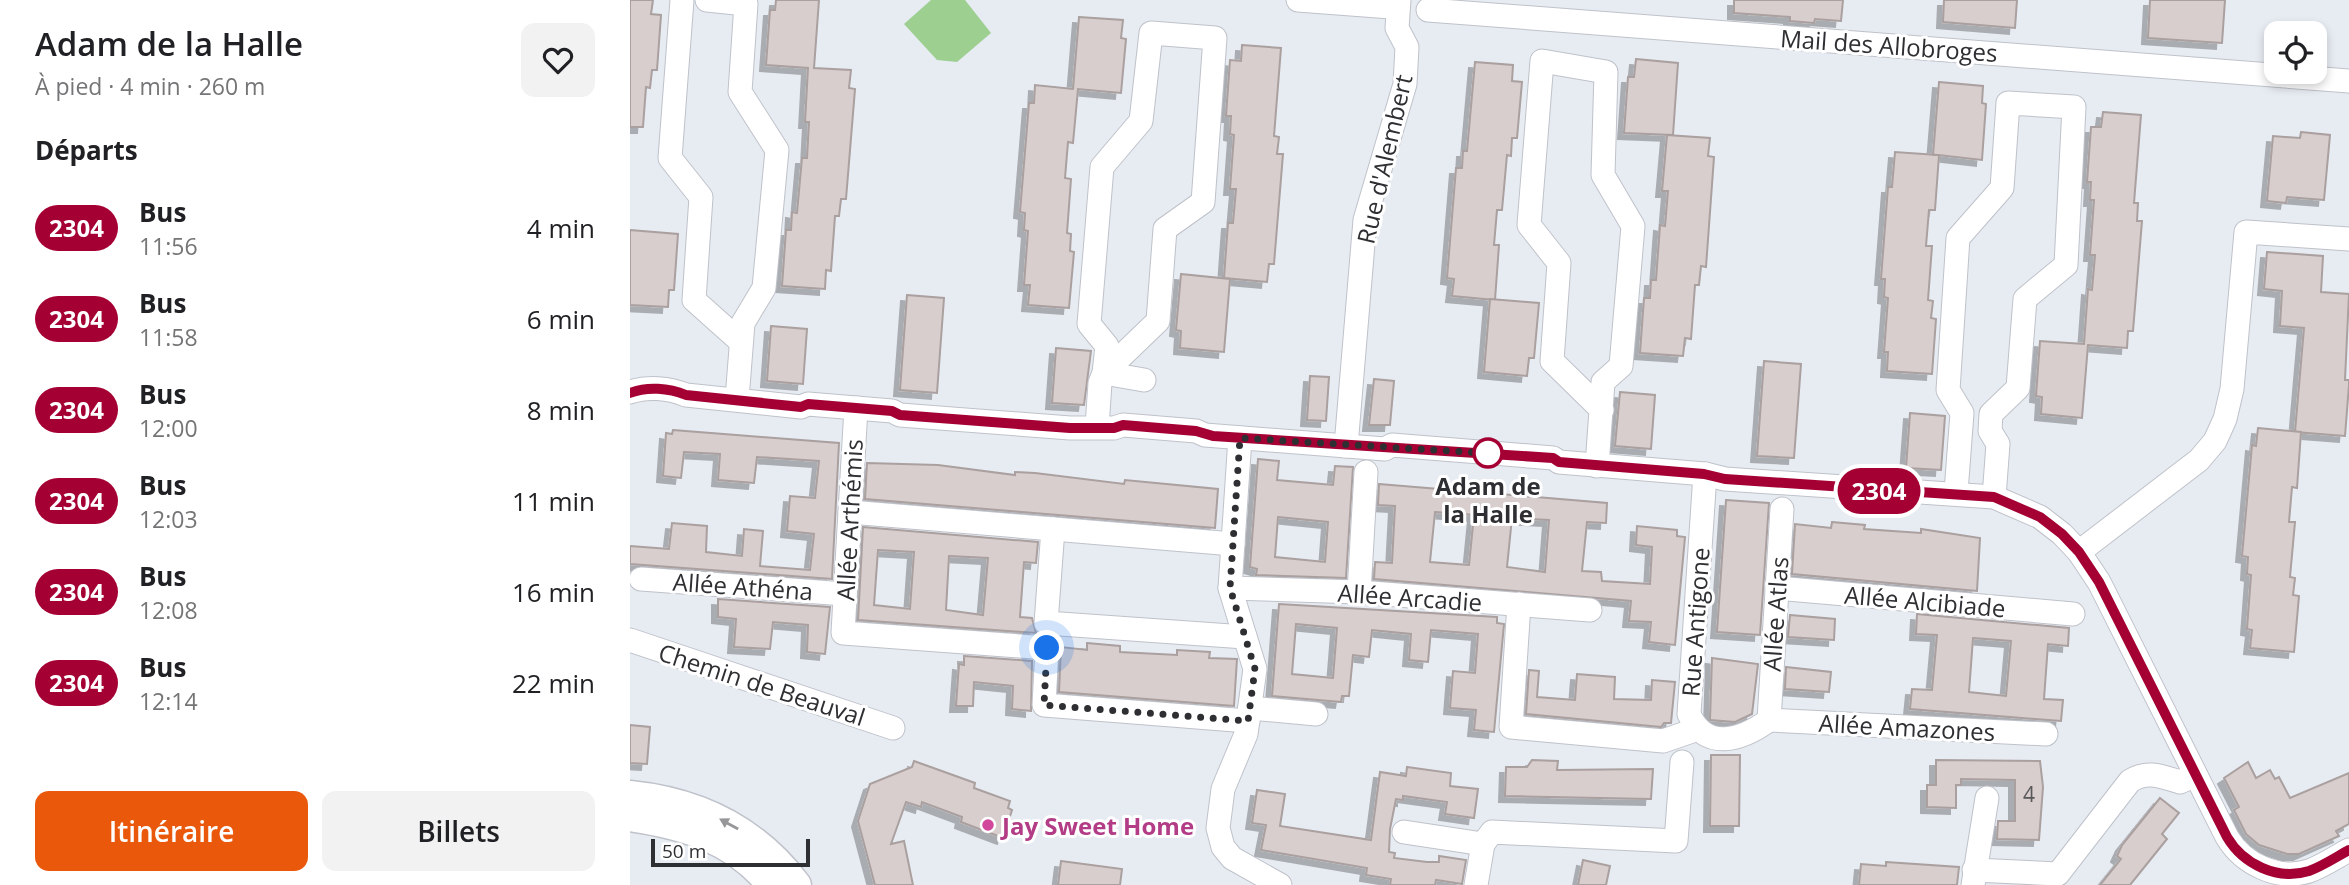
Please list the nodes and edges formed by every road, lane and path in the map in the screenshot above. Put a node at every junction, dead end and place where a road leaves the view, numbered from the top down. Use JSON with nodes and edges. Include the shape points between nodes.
{"nodes":[{"id":1,"x":682,"y":0,"type":"edge"},
{"id":2,"x":707,"y":0,"type":"edge"},
{"id":3,"x":1298,"y":0,"type":"edge"},
{"id":4,"x":1395,"y":4,"type":"edge"},
{"id":5,"x":1425,"y":5,"type":"edge"},
{"id":6,"x":1407,"y":47,"type":"junction"},
{"id":7,"x":2349,"y":81,"type":"edge"},
{"id":8,"x":2349,"y":239,"type":"edge"},
{"id":9,"x":741,"y":342,"type":"junction"},
{"id":10,"x":1104,"y":373,"type":"junction"},
{"id":11,"x":1144,"y":380,"type":"dead end"},
{"id":12,"x":630,"y":393,"type":"edge"},
{"id":13,"x":737,"y":399,"type":"junction"},
{"id":14,"x":856,"y":408,"type":"junction"},
{"id":15,"x":1602,"y":410,"type":"junction"},
{"id":16,"x":1097,"y":427,"type":"junction"},
{"id":17,"x":1240,"y":438,"type":"junction"},
{"id":18,"x":1346,"y":446,"type":"junction"},
{"id":19,"x":1597,"y":466,"type":"junction"},
{"id":20,"x":1366,"y":472,"type":"dead end"},
{"id":21,"x":1704,"y":474,"type":"junction"},
{"id":22,"x":1956,"y":492,"type":"junction"},
{"id":23,"x":1994,"y":497,"type":"junction"},
{"id":24,"x":1782,"y":509,"type":"dead end"},
{"id":25,"x":850,"y":512,"type":"junction"},
{"id":26,"x":1054,"y":529,"type":"junction"},
{"id":27,"x":1233,"y":544,"type":"junction"},
{"id":28,"x":2079,"y":552,"type":"junction"},
{"id":29,"x":641,"y":579,"type":"dead end"},
{"id":30,"x":1230,"y":588,"type":"junction"},
{"id":31,"x":1777,"y":588,"type":"junction"},
{"id":32,"x":1359,"y":592,"type":"junction"},
{"id":33,"x":845,"y":594,"type":"junction"},
{"id":34,"x":1519,"y":604,"type":"junction"},
{"id":35,"x":1590,"y":610,"type":"dead end"},
{"id":36,"x":2073,"y":614,"type":"dead end"},
{"id":37,"x":1245,"y":637,"type":"junction"},
{"id":38,"x":630,"y":640,"type":"edge"},
{"id":39,"x":1249,"y":715,"type":"junction"},
{"id":40,"x":1316,"y":715,"type":"dead end"},
{"id":41,"x":1769,"y":720,"type":"junction"},
{"id":42,"x":893,"y":728,"type":"dead end"},
{"id":43,"x":1695,"y":730,"type":"junction"},
{"id":44,"x":2046,"y":734,"type":"dead end"},
{"id":45,"x":1682,"y":762,"type":"dead end"},
{"id":46,"x":2195,"y":775,"type":"junction"},
{"id":47,"x":630,"y":794,"type":"edge"},
{"id":48,"x":1987,"y":799,"type":"dead end"},
{"id":49,"x":630,"y":817,"type":"edge"},
{"id":50,"x":1404,"y":832,"type":"dead end"},
{"id":51,"x":1483,"y":844,"type":"junction"},
{"id":52,"x":2349,"y":850,"type":"edge"},
{"id":53,"x":1973,"y":878,"type":"edge"},
{"id":54,"x":2059,"y":880,"type":"edge"},
{"id":55,"x":771,"y":885,"type":"edge"},
{"id":56,"x":797,"y":885,"type":"edge"},
{"id":57,"x":1280,"y":885,"type":"edge"},
{"id":58,"x":1476,"y":885,"type":"edge"}],
"edges":[{"from":1,"to":9,"type":"street","via":[[670,158],[701,197],[694,300]]},
{"from":2,"to":9,"type":"street","via":[[746,4],[740,92],[777,150],[764,288],[743,323]]},
{"from":3,"to":4,"type":"street"},
{"from":4,"to":6,"type":"street","name":"Rue d'Alembert","via":[[1397,28]]},
{"from":5,"to":6,"type":"street","via":[[1419,30]]},
{"from":5,"to":7,"type":"street","name":"Mail des Allobroges"},
{"from":6,"to":18,"type":"street","name":"Rue d'Alembert","via":[[1405,83],[1365,220]]},
{"from":8,"to":28,"type":"street","via":[[2246,232],[2232,389],[2215,440],[2199,460]]},
{"from":9,"to":13,"type":"street"},
{"from":10,"to":10,"type":"street","via":[[1158,321],[1165,229],[1203,202],[1215,38],[1151,33],[1141,121],[1102,167],[1089,324],[1107,346]]},
{"from":10,"to":11,"type":"street"},
{"from":10,"to":16,"type":"street"},
{"from":12,"to":13,"type":"street","via":[[674,390]]},
{"from":13,"to":14,"type":"street"},
{"from":14,"to":16,"type":"street","via":[[900,415]]},
{"from":14,"to":25,"type":"street","name":"Allée Arthémis"},
{"from":15,"to":15,"type":"street","via":[[1603,382],[1621,366],[1633,226],[1603,176],[1606,72],[1542,61],[1528,225],[1559,263],[1552,361]]},
{"from":15,"to":19,"type":"street"},
{"from":16,"to":17,"type":"street","via":[[1123,425]]},
{"from":17,"to":18,"type":"street"},
{"from":17,"to":27,"type":"street"},
{"from":18,"to":19,"type":"street","via":[[1385,449],[1392,445]]},
{"from":19,"to":21,"type":"street"},
{"from":20,"to":32,"type":"street"},
{"from":21,"to":22,"type":"street","via":[[1898,493]]},
{"from":21,"to":43,"type":"street","name":"Rue Antigone","via":[[1689,714]]},
{"from":22,"to":23,"type":"street"},
{"from":22,"to":23,"type":"street","via":[[1962,413],[1948,390],[1958,239],[2002,188],[2008,103],[2074,107],[2066,265],[2025,299],[2018,388],[1991,414],[1990,431],[1998,444]]},
{"from":23,"to":28,"type":"street","via":[[2040,517]]},
{"from":24,"to":31,"type":"street","name":"Allée Atlas"},
{"from":25,"to":26,"type":"street"},
{"from":25,"to":33,"type":"street","name":"Allée Arthémis"},
{"from":26,"to":27,"type":"street"},
{"from":26,"to":37,"type":"street","via":[[1046,623]]},
{"from":27,"to":30,"type":"street"},
{"from":28,"to":46,"type":"street","via":[[2099,582]]},
{"from":29,"to":33,"type":"street","name":"Allée Athéna"},
{"from":30,"to":32,"type":"street","name":"Allée Arcadie"},
{"from":30,"to":37,"type":"street"},
{"from":31,"to":36,"type":"street","name":"Allée Alcibiade"},
{"from":31,"to":41,"type":"street","name":"Allée Atlas"},
{"from":32,"to":34,"type":"street","name":"Allée Arcadie"},
{"from":33,"to":39,"type":"street","name":"Allée Arthémis","via":[[843,633],[1047,648],[1044,705]]},
{"from":34,"to":35,"type":"street","name":"Allée Arcadie"},
{"from":34,"to":43,"type":"street","via":[[1511,727],[1663,741]]},
{"from":37,"to":39,"type":"street","via":[[1255,669]]},
{"from":38,"to":42,"type":"street","name":"Chemin de Beauval"},
{"from":39,"to":40,"type":"street"},
{"from":39,"to":57,"type":"street","via":[[1221,798],[1218,828],[1231,858]]},
{"from":41,"to":43,"type":"street","name":"Rue Antigone","via":[[1741,738],[1710,737]]},
{"from":41,"to":44,"type":"street","name":"Allée Amazones"},
{"from":45,"to":51,"type":"street","via":[[1676,841],[1492,832]]},
{"from":46,"to":52,"type":"street","via":[[2240,854],[2272,871],[2310,870]]},
{"from":46,"to":54,"type":"street","via":[[2180,782],[2140,774],[2130,781]]},
{"from":56,"to":47,"type":"main road","one_way":true,"via":[[761,844],[734,826],[684,804]]},
{"from":48,"to":53,"type":"street"},
{"from":49,"to":55,"type":"main road","via":[[673,823],[718,840],[757,868]]},
{"from":50,"to":51,"type":"street"},
{"from":51,"to":58,"type":"street"},
{"from":53,"to":54,"type":"street"}]}
